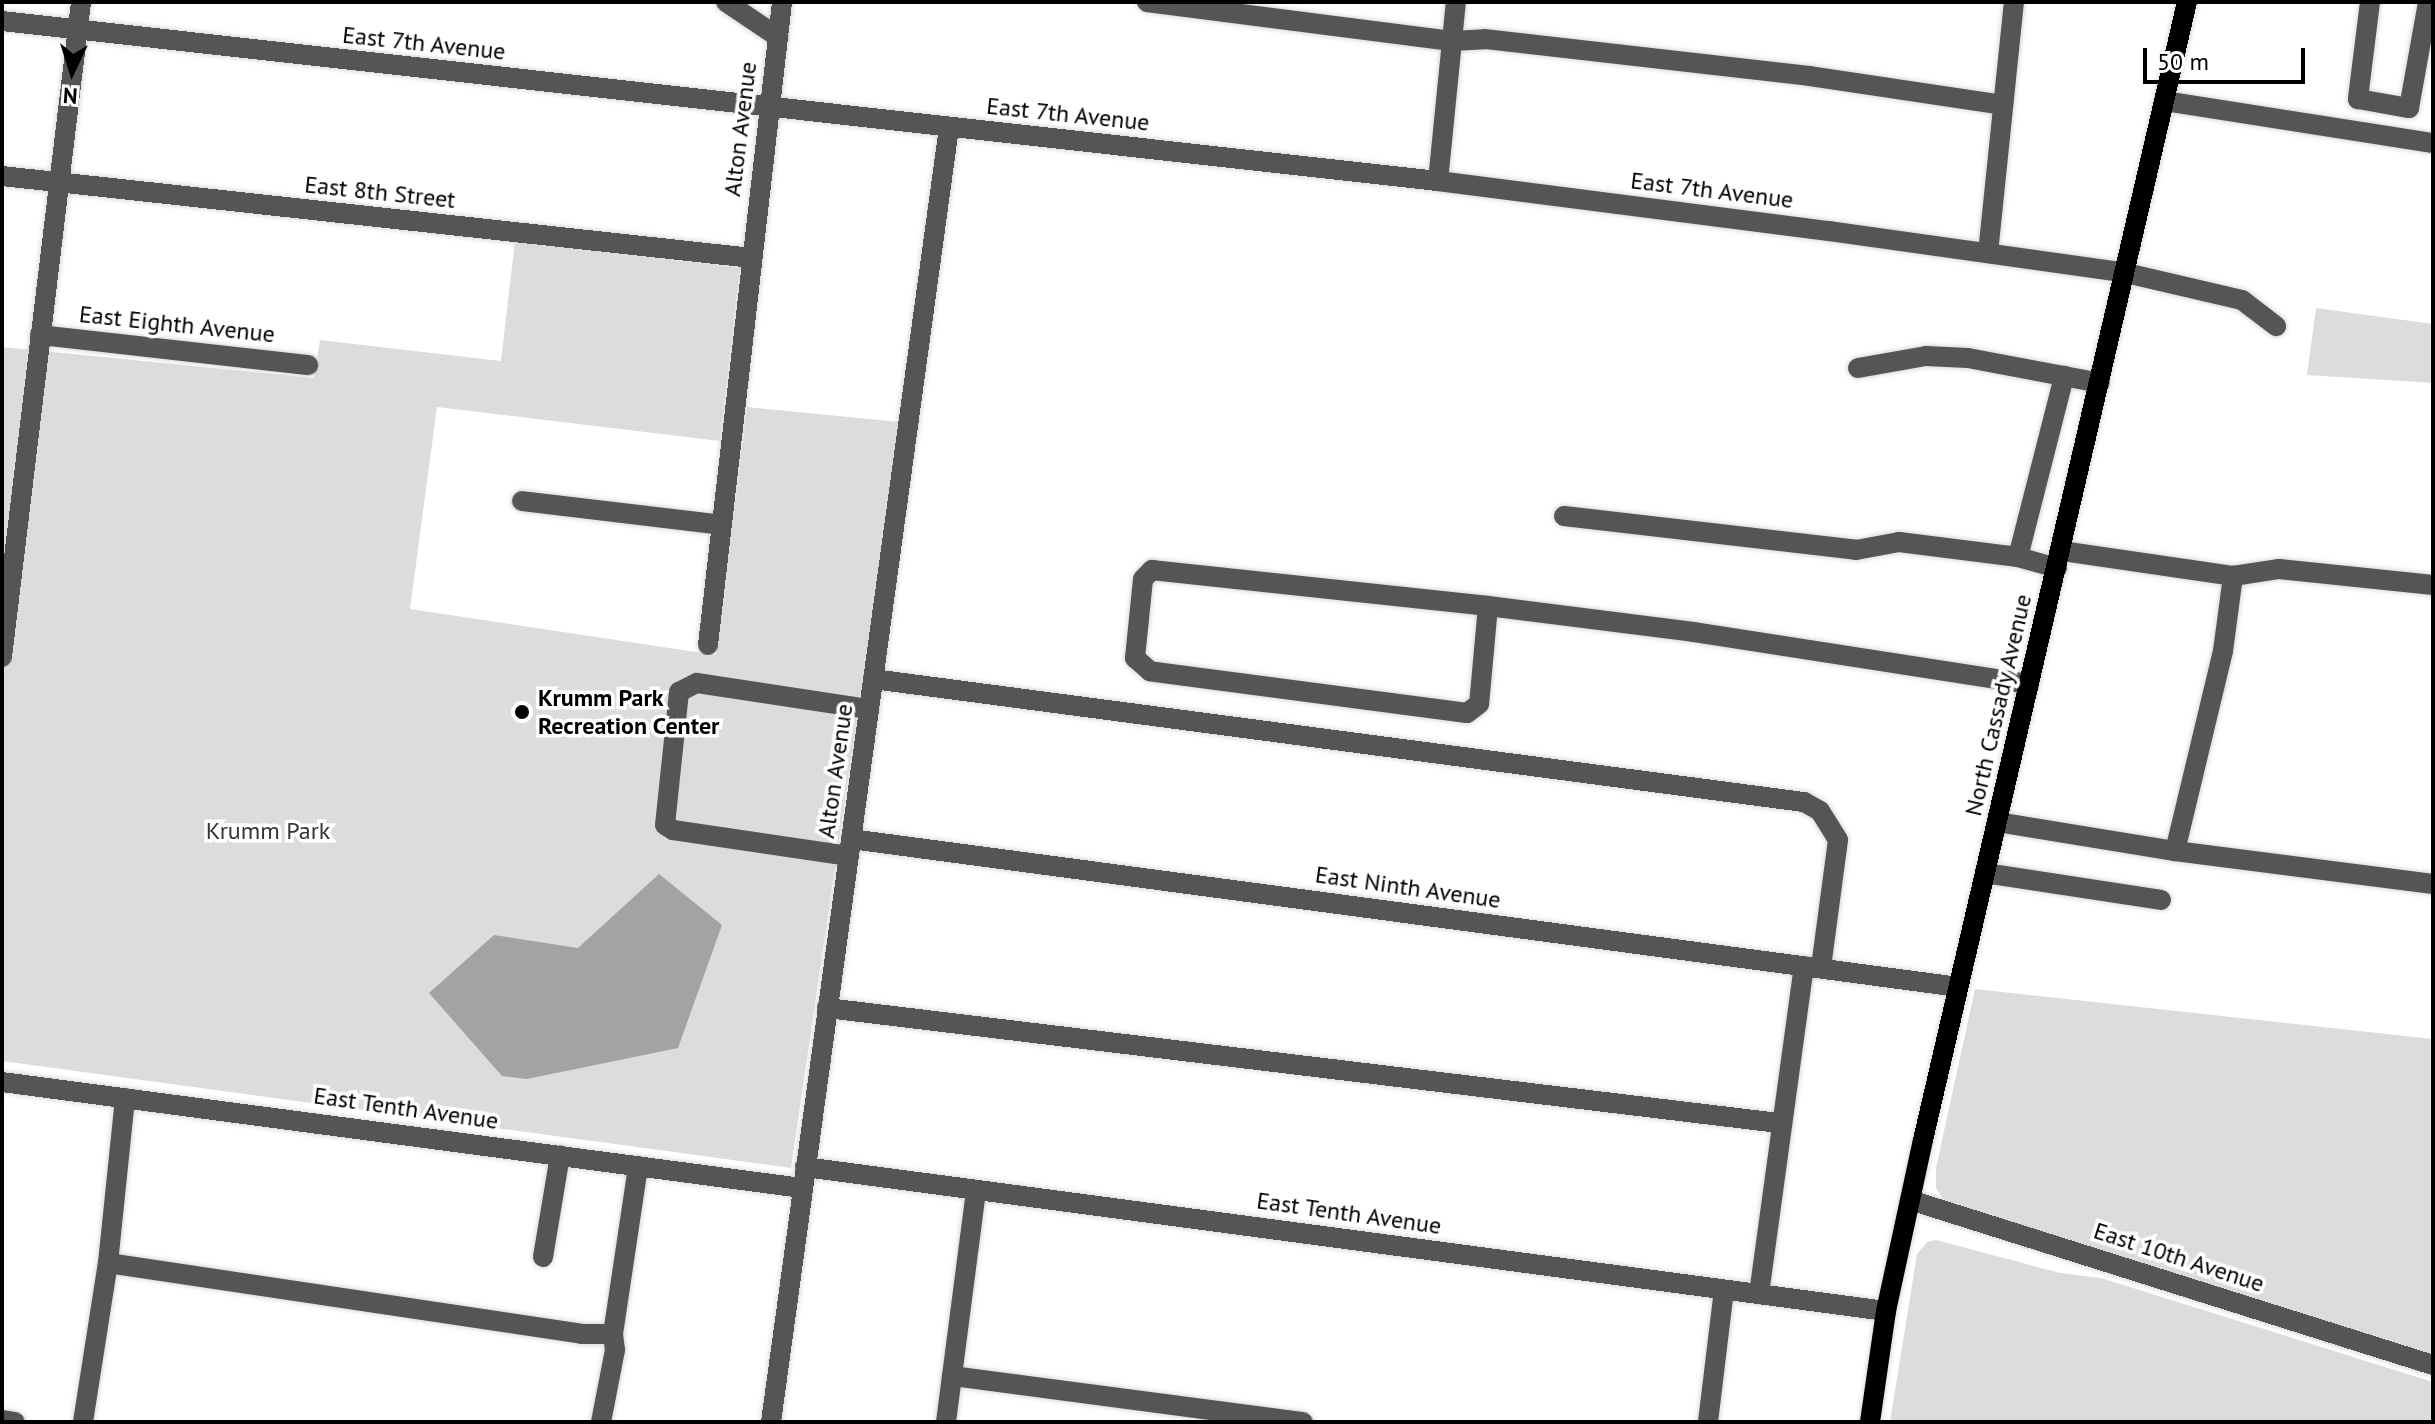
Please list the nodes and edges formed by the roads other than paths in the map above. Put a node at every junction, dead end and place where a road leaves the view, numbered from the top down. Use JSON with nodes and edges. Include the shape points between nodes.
{"nodes":[{"id":1,"x":81,"y":2,"type":"edge"},
{"id":2,"x":726,"y":2,"type":"edge"},
{"id":3,"x":782,"y":2,"type":"edge"},
{"id":4,"x":1147,"y":2,"type":"edge"},
{"id":5,"x":1456,"y":2,"type":"edge"},
{"id":6,"x":2014,"y":2,"type":"edge"},
{"id":7,"x":2187,"y":2,"type":"edge"},
{"id":8,"x":2370,"y":2,"type":"edge"},
{"id":9,"x":2428,"y":2,"type":"edge"},
{"id":10,"x":2,"y":21,"type":"edge"},
{"id":11,"x":76,"y":29,"type":"junction"},
{"id":12,"x":778,"y":37,"type":"junction"},
{"id":13,"x":1452,"y":41,"type":"junction"},
{"id":14,"x":2164,"y":101,"type":"junction"},
{"id":15,"x":2003,"y":105,"type":"junction"},
{"id":16,"x":2387,"y":105,"type":"junction"},
{"id":17,"x":767,"y":107,"type":"junction"},
{"id":18,"x":949,"y":127,"type":"junction"},
{"id":19,"x":2381,"y":135,"type":"junction"},
{"id":20,"x":2433,"y":143,"type":"edge"},
{"id":21,"x":2,"y":176,"type":"edge"},
{"id":22,"x":1438,"y":181,"type":"junction"},
{"id":23,"x":58,"y":183,"type":"junction"},
{"id":24,"x":1988,"y":253,"type":"junction"},
{"id":25,"x":752,"y":258,"type":"junction"},
{"id":26,"x":2126,"y":273,"type":"junction"},
{"id":27,"x":2276,"y":326,"type":"dead end"},
{"id":28,"x":40,"y":335,"type":"junction"},
{"id":29,"x":308,"y":365,"type":"dead end"},
{"id":30,"x":1858,"y":368,"type":"dead end"},
{"id":31,"x":2064,"y":376,"type":"junction"},
{"id":32,"x":2100,"y":383,"type":"junction"},
{"id":33,"x":522,"y":501,"type":"dead end"},
{"id":34,"x":1564,"y":516,"type":"dead end"},
{"id":35,"x":722,"y":525,"type":"junction"},
{"id":36,"x":2018,"y":557,"type":"junction"},
{"id":37,"x":2059,"y":560,"type":"junction"},
{"id":38,"x":2233,"y":576,"type":"junction"},
{"id":39,"x":2433,"y":585,"type":"edge"},
{"id":40,"x":5,"y":604,"type":"edge"},
{"id":41,"x":1488,"y":606,"type":"junction"},
{"id":42,"x":708,"y":645,"type":"dead end"},
{"id":43,"x":2,"y":657,"type":"edge"},
{"id":44,"x":873,"y":679,"type":"junction"},
{"id":45,"x":2029,"y":684,"type":"junction"},
{"id":46,"x":869,"y":709,"type":"junction"},
{"id":47,"x":1997,"y":822,"type":"junction"},
{"id":48,"x":850,"y":847,"type":"junction"},
{"id":49,"x":2175,"y":851,"type":"junction"},
{"id":50,"x":1985,"y":873,"type":"junction"},
{"id":51,"x":2433,"y":884,"type":"edge"},
{"id":52,"x":2161,"y":900,"type":"dead end"},
{"id":53,"x":1812,"y":967,"type":"junction"},
{"id":54,"x":1958,"y":987,"type":"junction"},
{"id":55,"x":827,"y":1008,"type":"junction"},
{"id":56,"x":2,"y":1082,"type":"edge"},
{"id":57,"x":125,"y":1098,"type":"junction"},
{"id":58,"x":1779,"y":1123,"type":"junction"},
{"id":59,"x":560,"y":1155,"type":"junction"},
{"id":60,"x":638,"y":1166,"type":"junction"},
{"id":61,"x":803,"y":1178,"type":"junction"},
{"id":62,"x":976,"y":1191,"type":"junction"},
{"id":63,"x":1910,"y":1200,"type":"junction"},
{"id":64,"x":543,"y":1257,"type":"dead end"},
{"id":65,"x":108,"y":1263,"type":"junction"},
{"id":66,"x":1724,"y":1290,"type":"junction"},
{"id":67,"x":1759,"y":1294,"type":"junction"},
{"id":68,"x":1886,"y":1311,"type":"junction"},
{"id":69,"x":613,"y":1334,"type":"junction"},
{"id":70,"x":2433,"y":1365,"type":"edge"},
{"id":71,"x":952,"y":1376,"type":"junction"},
{"id":72,"x":2,"y":1420,"type":"edge"},
{"id":73,"x":15,"y":1422,"type":"edge"},
{"id":74,"x":83,"y":1422,"type":"edge"},
{"id":75,"x":601,"y":1422,"type":"edge"},
{"id":76,"x":771,"y":1422,"type":"edge"},
{"id":77,"x":946,"y":1422,"type":"edge"},
{"id":78,"x":1303,"y":1422,"type":"edge"},
{"id":79,"x":1708,"y":1422,"type":"edge"},
{"id":80,"x":1870,"y":1422,"type":"edge"}],
"edges":[{"from":1,"to":11,"type":"street"},
{"from":2,"to":12,"type":"street"},
{"from":3,"to":12,"type":"street","name":"Alton Avenue"},
{"from":4,"to":13,"type":"street"},
{"from":5,"to":13,"type":"street"},
{"from":6,"to":15,"type":"street"},
{"from":7,"to":14,"type":"main road","name":"North Cassady Avenue"},
{"from":8,"to":16,"type":"street","via":[[2356,94],[2362,101]]},
{"from":9,"to":16,"type":"street","via":[[2413,105]]},
{"from":10,"to":11,"type":"street","name":"East 7th Avenue"},
{"from":11,"to":17,"type":"street","name":"East 7th Avenue"},
{"from":11,"to":23,"type":"street"},
{"from":12,"to":17,"type":"street","name":"Alton Avenue"},
{"from":13,"to":15,"type":"street","via":[[1485,39],[1794,74]]},
{"from":13,"to":22,"type":"street"},
{"from":14,"to":19,"type":"street"},
{"from":14,"to":26,"type":"main road","name":"North Cassady Avenue"},
{"from":15,"to":24,"type":"street"},
{"from":16,"to":19,"type":"street"},
{"from":17,"to":18,"type":"street","name":"East 7th Avenue"},
{"from":17,"to":25,"type":"street","name":"Alton Avenue"},
{"from":18,"to":22,"type":"street","name":"East 7th Avenue"},
{"from":18,"to":44,"type":"street","name":"Alton Avenue"},
{"from":19,"to":20,"type":"street"},
{"from":21,"to":23,"type":"street","name":"East 8th Street"},
{"from":22,"to":24,"type":"street","name":"East 7th Avenue"},
{"from":23,"to":25,"type":"street","name":"East 8th Street"},
{"from":23,"to":28,"type":"street"},
{"from":24,"to":26,"type":"street","name":"East 7th Avenue"},
{"from":25,"to":35,"type":"street","name":"Alton Avenue"},
{"from":26,"to":27,"type":"street","name":"East 7th Avenue","via":[[2242,300]]},
{"from":26,"to":32,"type":"main road","name":"North Cassady Avenue"},
{"from":28,"to":29,"type":"street","name":"East Eighth Avenue"},
{"from":28,"to":40,"type":"street"},
{"from":30,"to":31,"type":"street","via":[[1954,357]]},
{"from":31,"to":32,"type":"street"},
{"from":31,"to":36,"type":"street"},
{"from":32,"to":37,"type":"main road","name":"North Cassady Avenue"},
{"from":33,"to":35,"type":"street"},
{"from":34,"to":36,"type":"street","via":[[1856,550],[1899,542]]},
{"from":35,"to":42,"type":"street","name":"Alton Avenue"},
{"from":36,"to":37,"type":"street"},
{"from":37,"to":38,"type":"street"},
{"from":37,"to":45,"type":"main road","name":"North Cassady Avenue"},
{"from":38,"to":39,"type":"street","via":[[2279,569]]},
{"from":38,"to":49,"type":"street","via":[[2223,651]]},
{"from":40,"to":43,"type":"street"},
{"from":41,"to":41,"type":"street","via":[[1152,570],[1143,579],[1135,658],[1150,671],[1467,713],[1479,704]]},
{"from":41,"to":45,"type":"street"},
{"from":44,"to":46,"type":"street","name":"Alton Avenue"},
{"from":44,"to":53,"type":"street","via":[[1804,802],[1820,811],[1838,840]]},
{"from":45,"to":47,"type":"main road","name":"North Cassady Avenue"},
{"from":46,"to":48,"type":"street","name":"Alton Avenue"},
{"from":46,"to":48,"type":"street","name":"East Ninth Avenue","via":[[697,683],[679,692],[665,825],[673,830]]},
{"from":47,"to":49,"type":"street"},
{"from":47,"to":50,"type":"main road","name":"North Cassady Avenue"},
{"from":48,"to":53,"type":"street","name":"East Ninth Avenue"},
{"from":48,"to":55,"type":"street","name":"Alton Avenue"},
{"from":49,"to":51,"type":"street"},
{"from":50,"to":52,"type":"street"},
{"from":50,"to":54,"type":"main road","name":"North Cassady Avenue"},
{"from":53,"to":54,"type":"street","name":"East Ninth Avenue"},
{"from":53,"to":58,"type":"street"},
{"from":54,"to":63,"type":"main road","name":"North Cassady Avenue"},
{"from":55,"to":58,"type":"street"},
{"from":55,"to":61,"type":"street","name":"Alton Avenue"},
{"from":56,"to":57,"type":"street","name":"East Tenth Avenue"},
{"from":57,"to":59,"type":"street","name":"East Tenth Avenue"},
{"from":57,"to":65,"type":"street"},
{"from":58,"to":67,"type":"street"},
{"from":59,"to":60,"type":"street","name":"East Tenth Avenue"},
{"from":59,"to":64,"type":"street"},
{"from":60,"to":61,"type":"street","name":"East Tenth Avenue"},
{"from":60,"to":69,"type":"street"},
{"from":61,"to":62,"type":"street","name":"East Tenth Avenue"},
{"from":61,"to":76,"type":"street","name":"Alton Avenue"},
{"from":62,"to":66,"type":"street","name":"East Tenth Avenue"},
{"from":62,"to":71,"type":"street"},
{"from":63,"to":68,"type":"main road","name":"North Cassady Avenue"},
{"from":63,"to":70,"type":"street","name":"East 10th Avenue"},
{"from":65,"to":69,"type":"street","via":[[581,1334]]},
{"from":65,"to":74,"type":"street"},
{"from":66,"to":67,"type":"street","name":"East Tenth Avenue"},
{"from":66,"to":79,"type":"street"},
{"from":67,"to":68,"type":"street","name":"East Tenth Avenue"},
{"from":68,"to":80,"type":"main road","name":"North Cassady Avenue"},
{"from":69,"to":75,"type":"street","via":[[615,1350]]},
{"from":71,"to":77,"type":"street"},
{"from":71,"to":78,"type":"street"},
{"from":72,"to":73,"type":"street"}]}
